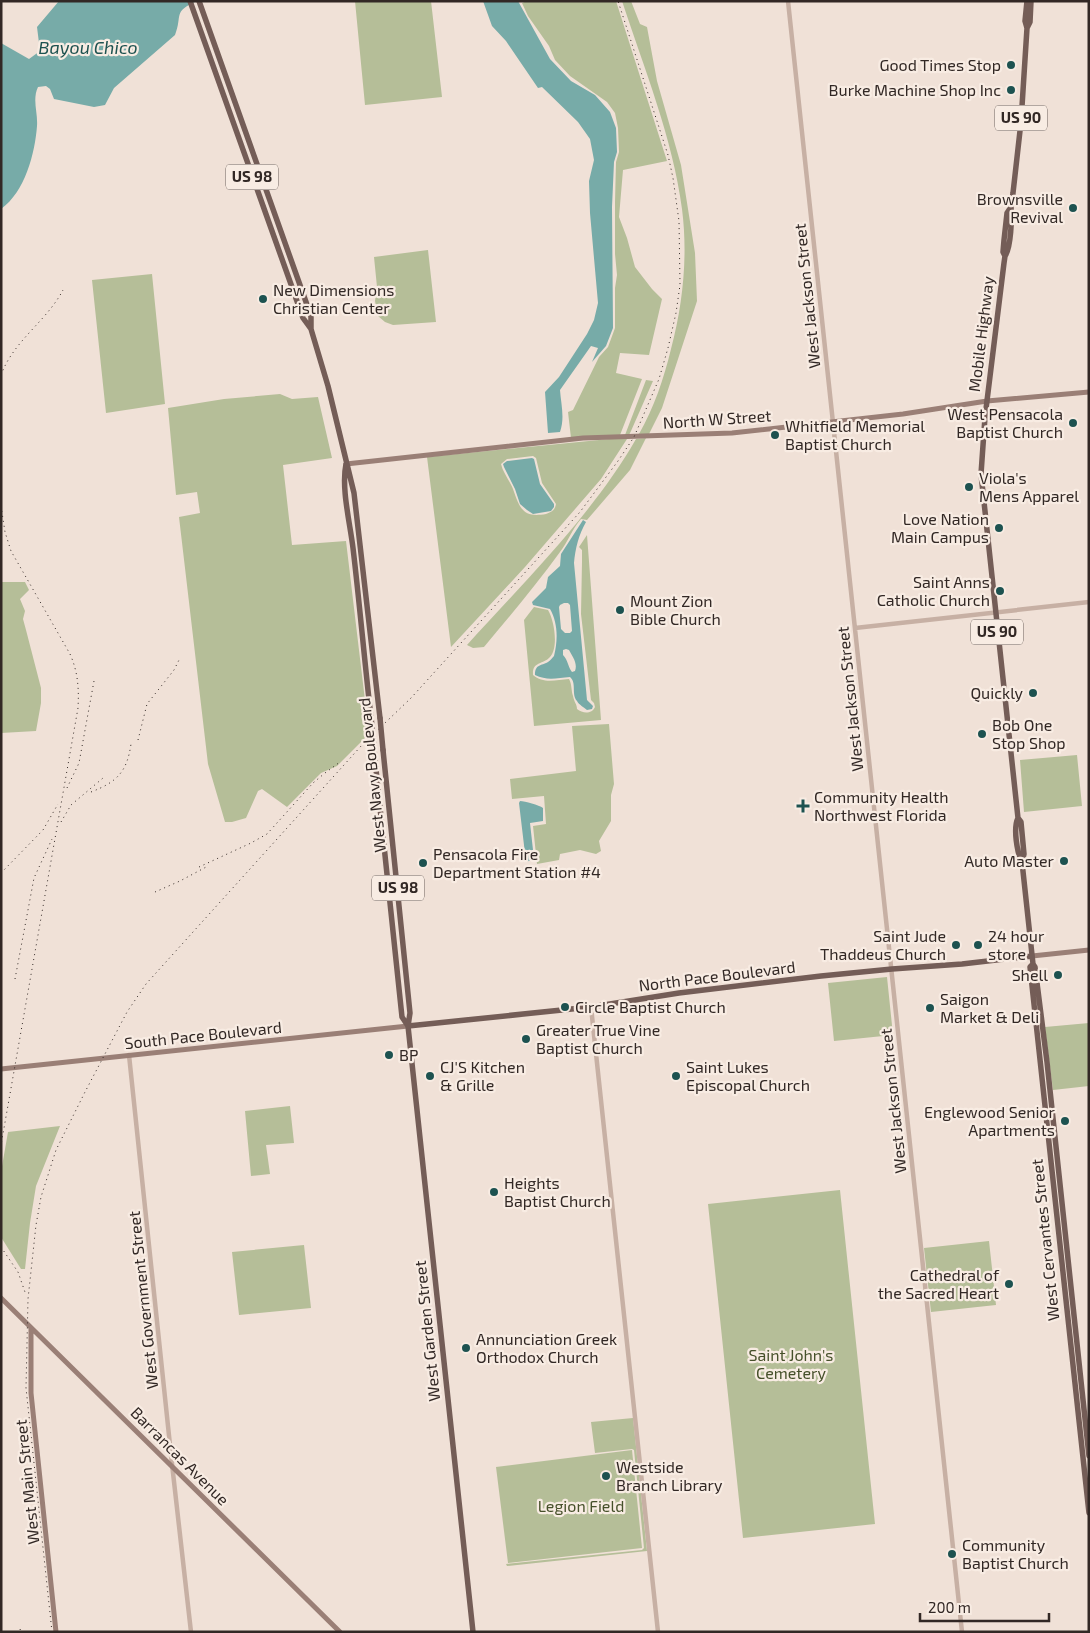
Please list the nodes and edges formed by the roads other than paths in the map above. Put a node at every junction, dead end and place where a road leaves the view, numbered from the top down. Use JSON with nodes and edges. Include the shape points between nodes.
{"nodes":[{"id":1,"x":190,"y":1,"type":"edge"},
{"id":2,"x":199,"y":1,"type":"edge"},
{"id":3,"x":788,"y":1,"type":"edge"},
{"id":4,"x":1026,"y":1,"type":"edge"},
{"id":5,"x":1031,"y":1,"type":"edge"},
{"id":6,"x":1027,"y":28,"type":"junction"},
{"id":7,"x":311,"y":329,"type":"junction"},
{"id":8,"x":1089,"y":392,"type":"edge"},
{"id":9,"x":987,"y":401,"type":"junction"},
{"id":10,"x":833,"y":422,"type":"junction"},
{"id":11,"x":982,"y":445,"type":"joint"},
{"id":12,"x":346,"y":464,"type":"junction"},
{"id":13,"x":1089,"y":602,"type":"edge"},
{"id":14,"x":995,"y":612,"type":"junction"},
{"id":15,"x":855,"y":628,"type":"junction"},
{"id":16,"x":1089,"y":950,"type":"edge"},
{"id":17,"x":1032,"y":956,"type":"junction"},
{"id":18,"x":1033,"y":964,"type":"junction"},
{"id":19,"x":892,"y":969,"type":"junction"},
{"id":20,"x":591,"y":1007,"type":"junction"},
{"id":21,"x":408,"y":1026,"type":"junction"},
{"id":22,"x":129,"y":1055,"type":"junction"},
{"id":23,"x":1,"y":1069,"type":"edge"},
{"id":24,"x":1,"y":1298,"type":"edge"},
{"id":25,"x":31,"y":1328,"type":"junction"},
{"id":26,"x":1082,"y":1452,"type":"junction"},
{"id":27,"x":1089,"y":1456,"type":"edge"},
{"id":28,"x":172,"y":1464,"type":"junction"},
{"id":29,"x":1089,"y":1482,"type":"edge"},
{"id":30,"x":1088,"y":1506,"type":"edge"},
{"id":31,"x":1089,"y":1514,"type":"edge"},
{"id":32,"x":56,"y":1632,"type":"edge"},
{"id":33,"x":191,"y":1632,"type":"edge"},
{"id":34,"x":340,"y":1632,"type":"edge"},
{"id":35,"x":473,"y":1632,"type":"edge"},
{"id":36,"x":658,"y":1632,"type":"edge"},
{"id":37,"x":962,"y":1632,"type":"edge"}],
"edges":[{"from":1,"to":7,"type":"main road","name":"West Navy Boulevard","number":"US 98","via":[[303,318]]},
{"from":2,"to":7,"type":"main road","name":"West Navy Boulevard","number":"US 98","via":[[311,316]]},
{"from":3,"to":10,"type":"street","name":"West Jackson Street"},
{"from":4,"to":6,"type":"main road","name":"Mobile Highway","number":"US 90"},
{"from":5,"to":6,"type":"main road","name":"Mobile Highway","number":"US 90"},
{"from":6,"to":9,"type":"main road","name":"Mobile Highway","number":"US 90","via":[[1010,207],[1012,214]]},
{"from":7,"to":12,"type":"main road","name":"West Navy Boulevard","number":"US 98"},
{"from":8,"to":9,"type":"main road","name":"North W Street"},
{"from":9,"to":10,"type":"main road","name":"North W Street"},
{"from":9,"to":11,"type":"main road","name":"Mobile Highway","number":"US 90"},
{"from":10,"to":12,"type":"main road","name":"North W Street","via":[[732,433],[583,438]]},
{"from":10,"to":15,"type":"street","name":"West Jackson Street"},
{"from":11,"to":14,"type":"main road","name":"West Cervantes Street","number":"US 90","via":[[981,474]]},
{"from":12,"to":21,"type":"main road","name":"West Navy Boulevard","number":"US 98","bridge":true,"via":[[351,475],[359,524],[384,750],[410,1014]]},
{"from":12,"to":21,"type":"main road","name":"West Navy Boulevard","number":"US 98","bridge":true,"via":[[344,486],[352,532],[402,1017]]},
{"from":13,"to":14,"type":"street"},
{"from":14,"to":15,"type":"street"},
{"from":14,"to":17,"type":"main road","name":"West Cervantes Street","number":"US 90","via":[[1024,854],[1022,862]]},
{"from":15,"to":19,"type":"street","name":"West Jackson Street"},
{"from":16,"to":17,"type":"main road","name":"North Pace Boulevard"},
{"from":17,"to":18,"type":"main road","name":"West Cervantes Street","number":"US 90"},
{"from":17,"to":19,"type":"main road","name":"North Pace Boulevard"},
{"from":18,"to":26,"type":"main road","name":"West Cervantes Street","number":"US 90","via":[[1030,968]]},
{"from":18,"to":27,"type":"main road","name":"West Cervantes Street","number":"US 90","via":[[1047,1062]]},
{"from":19,"to":20,"type":"main road","name":"North Pace Boulevard","via":[[679,993]]},
{"from":19,"to":37,"type":"street","name":"West Jackson Street"},
{"from":20,"to":21,"type":"main road","name":"North Pace Boulevard"},
{"from":20,"to":36,"type":"street"},
{"from":21,"to":22,"type":"main road","name":"South Pace Boulevard"},
{"from":21,"to":35,"type":"main road","name":"West Garden Street"},
{"from":22,"to":23,"type":"main road","name":"South Pace Boulevard"},
{"from":22,"to":28,"type":"street","name":"West Government Street"},
{"from":24,"to":25,"type":"main road","name":"Barrancas Avenue"},
{"from":25,"to":28,"type":"main road","name":"Barrancas Avenue"},
{"from":25,"to":32,"type":"main road","name":"West Main Street","via":[[32,1400]]},
{"from":26,"to":29,"type":"main road"},
{"from":26,"to":30,"type":"main road","name":"West Cervantes Street","number":"US 90"},
{"from":28,"to":33,"type":"street","name":"West Government Street"},
{"from":28,"to":34,"type":"main road","name":"Barrancas Avenue"},
{"from":30,"to":31,"type":"main road","name":"West Cervantes Street","number":"US 90"}]}
